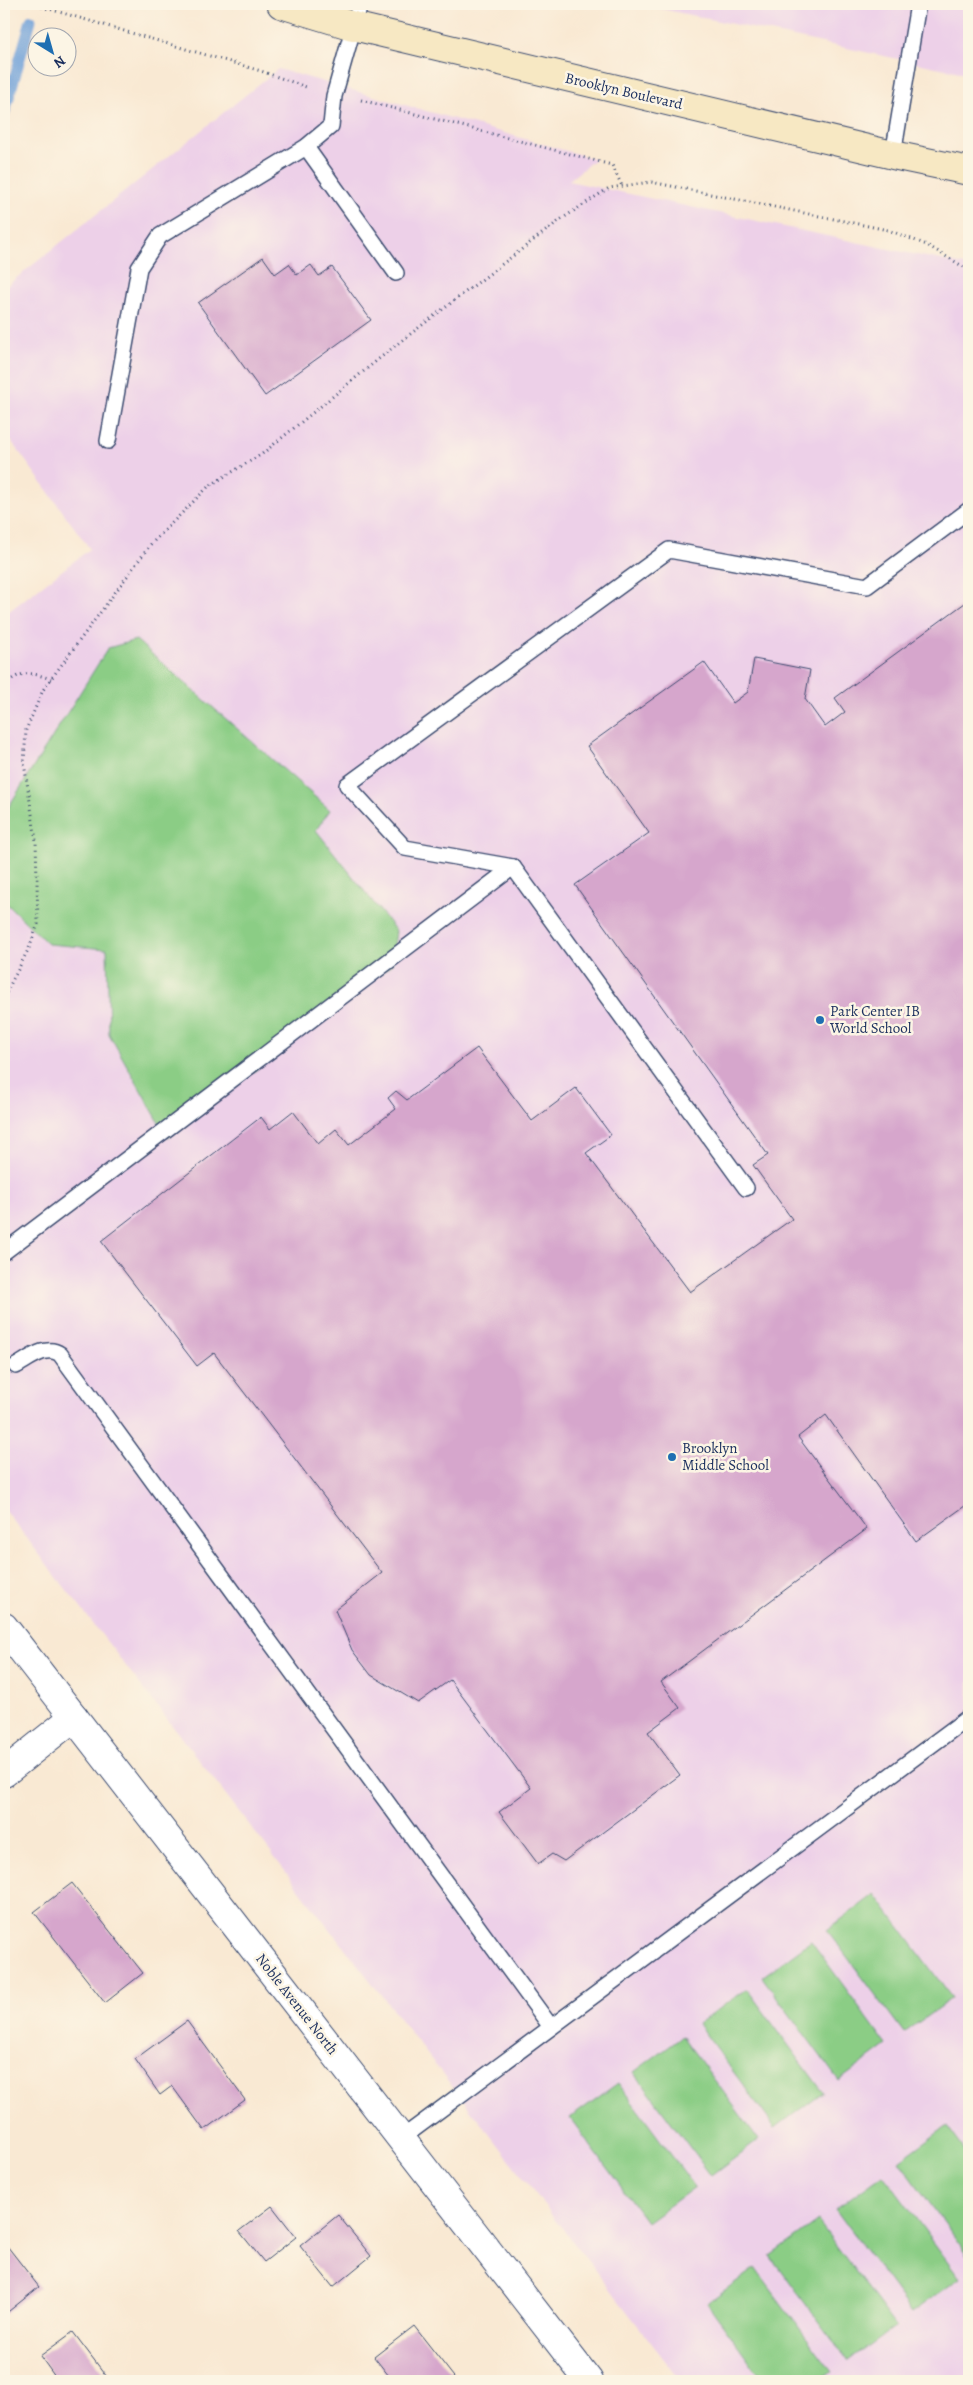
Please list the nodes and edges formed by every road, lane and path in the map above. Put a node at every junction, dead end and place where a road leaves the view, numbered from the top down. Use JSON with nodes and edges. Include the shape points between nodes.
{"nodes":[{"id":1,"x":280,"y":4,"type":"edge"},
{"id":2,"x":918,"y":4,"type":"edge"},
{"id":3,"x":357,"y":15,"type":"edge"},
{"id":4,"x":306,"y":147,"type":"junction"},
{"id":5,"x":894,"y":155,"type":"junction"},
{"id":6,"x":969,"y":171,"type":"edge"},
{"id":7,"x":969,"y":270,"type":"edge"},
{"id":8,"x":396,"y":273,"type":"dead end"},
{"id":9,"x":108,"y":441,"type":"dead end"},
{"id":10,"x":969,"y":510,"type":"edge"},
{"id":11,"x":51,"y":679,"type":"junction"},
{"id":12,"x":4,"y":685,"type":"edge"},
{"id":13,"x":513,"y":867,"type":"junction"},
{"id":14,"x":4,"y":997,"type":"edge"},
{"id":15,"x":746,"y":1188,"type":"dead end"},
{"id":16,"x":4,"y":1252,"type":"edge"},
{"id":17,"x":16,"y":1366,"type":"dead end"},
{"id":18,"x":4,"y":1627,"type":"edge"},
{"id":19,"x":969,"y":1717,"type":"edge"},
{"id":20,"x":74,"y":1718,"type":"junction"},
{"id":21,"x":4,"y":1773,"type":"edge"},
{"id":22,"x":551,"y":2027,"type":"junction"},
{"id":23,"x":402,"y":2138,"type":"junction"},
{"id":24,"x":590,"y":2381,"type":"edge"}],
"edges":[{"from":1,"to":3,"type":"main road","name":"Brooklyn Boulevard"},
{"from":2,"to":5,"type":"lane"},
{"from":3,"to":4,"type":"lane","via":[[334,96],[331,126]]},
{"from":3,"to":5,"type":"main road","name":"Brooklyn Boulevard"},
{"from":4,"to":8,"type":"lane"},
{"from":4,"to":9,"type":"lane","via":[[160,236],[139,268]]},
{"from":5,"to":6,"type":"main road","name":"Brooklyn Boulevard"},
{"from":7,"to":11,"type":"path","via":[[927,245],[888,230],[651,182],[609,188],[560,220],[404,339],[262,454],[209,486],[151,544]]},
{"from":10,"to":13,"type":"lane","via":[[867,586],[669,550],[347,786],[404,848]]},
{"from":11,"to":12,"type":"path","via":[[26,673],[16,675]]},
{"from":11,"to":14,"type":"path","via":[[26,730],[24,763],[36,840],[38,924]]},
{"from":13,"to":15,"type":"lane"},
{"from":13,"to":16,"type":"lane"},
{"from":17,"to":22,"type":"lane","via":[[47,1349],[54,1349],[60,1354]]},
{"from":18,"to":20,"type":"street","name":"Noble Avenue North"},
{"from":19,"to":22,"type":"lane"},
{"from":20,"to":21,"type":"street"},
{"from":20,"to":23,"type":"street","name":"Noble Avenue North"},
{"from":22,"to":23,"type":"lane"},
{"from":23,"to":24,"type":"street","name":"Noble Avenue North"}]}
